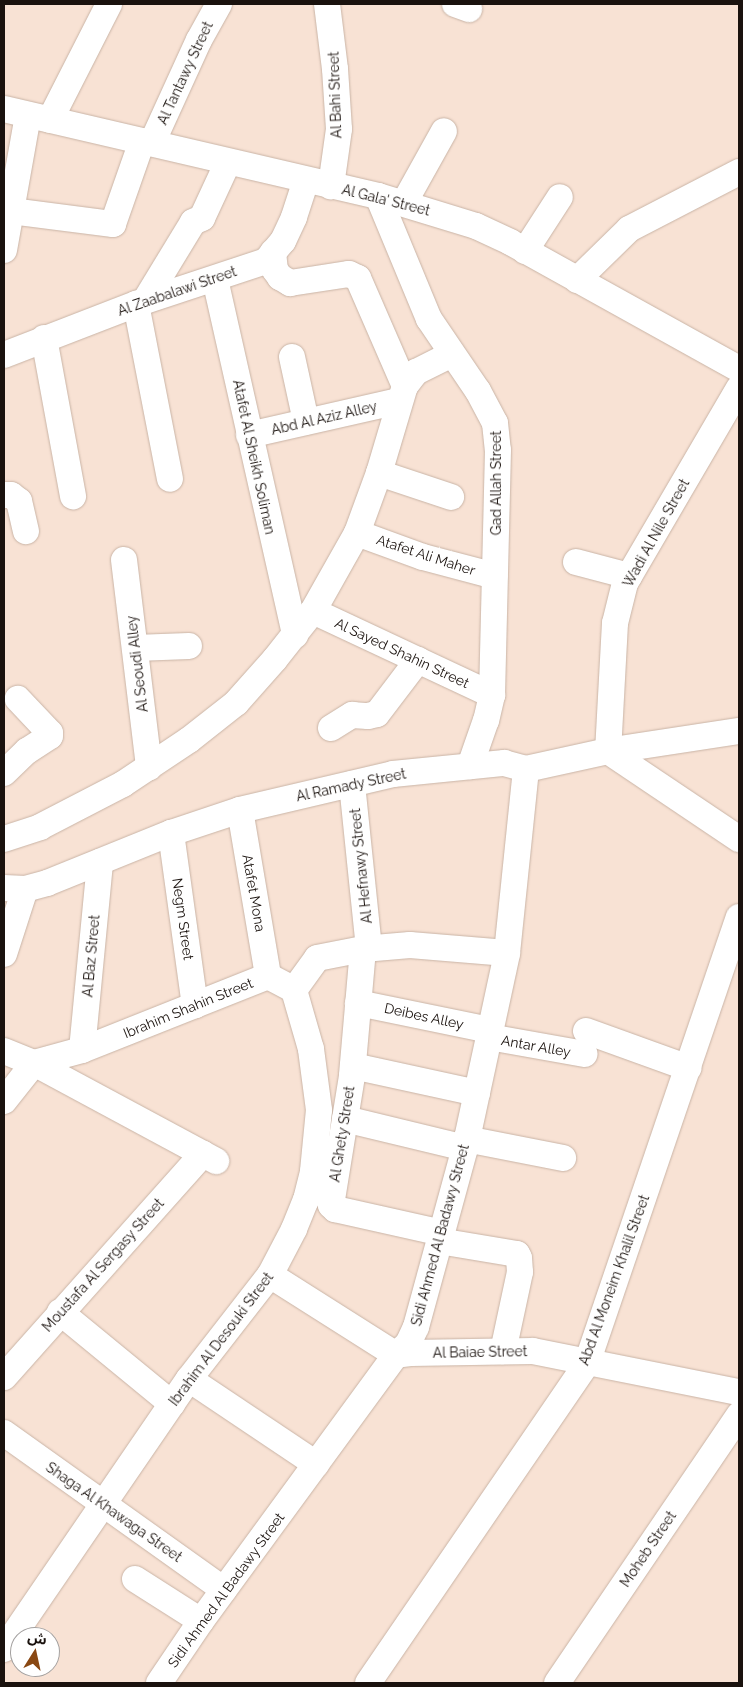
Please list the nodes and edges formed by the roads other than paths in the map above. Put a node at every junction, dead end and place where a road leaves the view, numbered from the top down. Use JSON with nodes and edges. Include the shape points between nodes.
{"nodes":[{"id":1,"x":109,"y":4,"type":"edge"},
{"id":2,"x":219,"y":4,"type":"edge"},
{"id":3,"x":327,"y":4,"type":"edge"},
{"id":4,"x":27,"y":115,"type":"edge"},
{"id":5,"x":444,"y":131,"type":"dead end"},
{"id":6,"x":147,"y":142,"type":"junction"},
{"id":7,"x":228,"y":162,"type":"junction"},
{"id":8,"x":739,"y":172,"type":"edge"},
{"id":9,"x":306,"y":180,"type":"junction"},
{"id":10,"x":332,"y":186,"type":"junction"},
{"id":11,"x":378,"y":196,"type":"junction"},
{"id":12,"x":560,"y":197,"type":"dead end"},
{"id":13,"x":404,"y":203,"type":"junction"},
{"id":14,"x":11,"y":211,"type":"junction"},
{"id":15,"x":4,"y":250,"type":"edge"},
{"id":16,"x":525,"y":251,"type":"junction"},
{"id":17,"x":273,"y":252,"type":"junction"},
{"id":18,"x":215,"y":279,"type":"junction"},
{"id":19,"x":577,"y":280,"type":"junction"},
{"id":20,"x":141,"y":303,"type":"junction"},
{"id":21,"x":44,"y":338,"type":"junction"},
{"id":22,"x":452,"y":354,"type":"junction"},
{"id":23,"x":4,"y":355,"type":"edge"},
{"id":24,"x":292,"y":357,"type":"dead end"},
{"id":25,"x":739,"y":369,"type":"edge"},
{"id":26,"x":739,"y":388,"type":"edge"},
{"id":27,"x":402,"y":394,"type":"junction"},
{"id":28,"x":306,"y":422,"type":"junction"},
{"id":29,"x":244,"y":443,"type":"junction"},
{"id":30,"x":379,"y":473,"type":"junction"},
{"id":31,"x":170,"y":479,"type":"dead end"},
{"id":32,"x":4,"y":495,"type":"edge"},
{"id":33,"x":73,"y":496,"type":"dead end"},
{"id":34,"x":451,"y":497,"type":"dead end"},
{"id":35,"x":26,"y":531,"type":"dead end"},
{"id":36,"x":357,"y":533,"type":"junction"},
{"id":37,"x":124,"y":560,"type":"dead end"},
{"id":38,"x":576,"y":562,"type":"dead end"},
{"id":39,"x":495,"y":576,"type":"junction"},
{"id":40,"x":629,"y":576,"type":"junction"},
{"id":41,"x":313,"y":611,"type":"junction"},
{"id":42,"x":295,"y":635,"type":"junction"},
{"id":43,"x":189,"y":646,"type":"dead end"},
{"id":44,"x":135,"y":648,"type":"junction"},
{"id":45,"x":418,"y":660,"type":"junction"},
{"id":46,"x":492,"y":695,"type":"junction"},
{"id":47,"x":18,"y":699,"type":"dead end"},
{"id":48,"x":331,"y":728,"type":"dead end"},
{"id":49,"x":739,"y":731,"type":"edge"},
{"id":50,"x":608,"y":751,"type":"junction"},
{"id":51,"x":6,"y":765,"type":"edge"},
{"id":52,"x":470,"y":766,"type":"junction"},
{"id":53,"x":149,"y":767,"type":"junction"},
{"id":54,"x":526,"y":770,"type":"junction"},
{"id":55,"x":352,"y":784,"type":"junction"},
{"id":56,"x":240,"y":810,"type":"junction"},
{"id":57,"x":171,"y":833,"type":"junction"},
{"id":58,"x":4,"y":839,"type":"edge"},
{"id":59,"x":739,"y":839,"type":"edge"},
{"id":60,"x":100,"y":862,"type":"junction"},
{"id":61,"x":14,"y":889,"type":"edge"},
{"id":62,"x":739,"y":917,"type":"edge"},
{"id":63,"x":366,"y":949,"type":"junction"},
{"id":64,"x":507,"y":953,"type":"junction"},
{"id":65,"x":4,"y":954,"type":"edge"},
{"id":66,"x":268,"y":976,"type":"junction"},
{"id":67,"x":294,"y":990,"type":"junction"},
{"id":68,"x":358,"y":1003,"type":"junction"},
{"id":69,"x":195,"y":1005,"type":"junction"},
{"id":70,"x":490,"y":1033,"type":"junction"},
{"id":71,"x":82,"y":1050,"type":"junction"},
{"id":72,"x":4,"y":1051,"type":"edge"},
{"id":73,"x":34,"y":1062,"type":"junction"},
{"id":74,"x":353,"y":1066,"type":"junction"},
{"id":75,"x":689,"y":1068,"type":"junction"},
{"id":76,"x":477,"y":1093,"type":"junction"},
{"id":77,"x":4,"y":1101,"type":"edge"},
{"id":78,"x":345,"y":1119,"type":"junction"},
{"id":79,"x":466,"y":1143,"type":"junction"},
{"id":80,"x":563,"y":1158,"type":"dead end"},
{"id":81,"x":440,"y":1237,"type":"junction"},
{"id":82,"x":270,"y":1275,"type":"junction"},
{"id":83,"x":60,"y":1312,"type":"junction"},
{"id":84,"x":502,"y":1351,"type":"junction"},
{"id":85,"x":396,"y":1355,"type":"junction"},
{"id":86,"x":587,"y":1363,"type":"junction"},
{"id":87,"x":4,"y":1377,"type":"edge"},
{"id":88,"x":190,"y":1379,"type":"junction"},
{"id":89,"x":739,"y":1392,"type":"edge"},
{"id":90,"x":172,"y":1404,"type":"junction"},
{"id":91,"x":739,"y":1416,"type":"edge"},
{"id":92,"x":4,"y":1433,"type":"edge"},
{"id":93,"x":316,"y":1464,"type":"junction"},
{"id":94,"x":101,"y":1504,"type":"junction"},
{"id":95,"x":136,"y":1579,"type":"dead end"},
{"id":96,"x":224,"y":1590,"type":"junction"},
{"id":97,"x":201,"y":1621,"type":"junction"},
{"id":98,"x":4,"y":1649,"type":"edge"},
{"id":99,"x":160,"y":1683,"type":"edge"},
{"id":100,"x":368,"y":1683,"type":"edge"},
{"id":101,"x":557,"y":1683,"type":"edge"}],
"edges":[{"from":1,"to":4,"type":"street"},
{"from":2,"to":6,"type":"street","name":"Al Tantawy Street"},
{"from":3,"to":10,"type":"street","name":"Al Bahi Street","via":[[339,129]]},
{"from":4,"to":6,"type":"street","name":"Al Gala' Street"},
{"from":4,"to":14,"type":"street"},
{"from":5,"to":13,"type":"street"},
{"from":6,"to":7,"type":"street","name":"Al Gala' Street"},
{"from":6,"to":14,"type":"street","name":"Al Tantawy Street","via":[[112,225]]},
{"from":7,"to":9,"type":"street","name":"Al Gala' Street"},
{"from":7,"to":20,"type":"street","via":[[202,218],[193,222]]},
{"from":8,"to":19,"type":"street","via":[[629,229]]},
{"from":9,"to":10,"type":"street","name":"Al Gala' Street"},
{"from":9,"to":17,"type":"street","name":"Al Zaabalawi Street","via":[[283,241]]},
{"from":10,"to":11,"type":"street","name":"Al Gala' Street"},
{"from":11,"to":13,"type":"street","name":"Al Gala' Street"},
{"from":11,"to":22,"type":"street","name":"Gad Allah Street","via":[[430,319]]},
{"from":12,"to":16,"type":"street"},
{"from":13,"to":16,"type":"street","name":"Al Gala' Street","via":[[476,226]]},
{"from":14,"to":15,"type":"street"},
{"from":16,"to":19,"type":"street","name":"Al Gala' Street"},
{"from":17,"to":18,"type":"street","name":"Al Zaabalawi Street","via":[[266,261]]},
{"from":17,"to":27,"type":"street","via":[[275,270],[290,283],[349,274],[358,278]]},
{"from":18,"to":20,"type":"street","name":"Al Zaabalawi Street"},
{"from":18,"to":29,"type":"street","name":"Atafet Al Sheikh Soliman"},
{"from":19,"to":25,"type":"street","name":"Al Gala' Street"},
{"from":20,"to":21,"type":"street","name":"Al Zaabalawi Street"},
{"from":20,"to":31,"type":"street"},
{"from":21,"to":23,"type":"street","name":"Al Zaabalawi Street"},
{"from":21,"to":33,"type":"street"},
{"from":22,"to":27,"type":"street","via":[[416,372]]},
{"from":22,"to":39,"type":"street","name":"Gad Allah Street","via":[[495,423],[498,450]]},
{"from":24,"to":28,"type":"street"},
{"from":26,"to":40,"type":"street","name":"Wadi Al Nile Street"},
{"from":27,"to":28,"type":"street","name":"Abd Al Aziz Alley"},
{"from":27,"to":30,"type":"street"},
{"from":28,"to":29,"type":"street","name":"Abd Al Aziz Alley"},
{"from":29,"to":42,"type":"street","name":"Atafet Al Sheikh Soliman"},
{"from":30,"to":34,"type":"street"},
{"from":30,"to":36,"type":"street"},
{"from":32,"to":35,"type":"street","via":[[19,500]]},
{"from":36,"to":39,"type":"street","name":"Atafet Ali Maher","via":[[423,557]]},
{"from":36,"to":41,"type":"street"},
{"from":37,"to":44,"type":"street","name":"Al Seoudi Alley"},
{"from":38,"to":40,"type":"street"},
{"from":39,"to":46,"type":"street","name":"Gad Allah Street"},
{"from":40,"to":50,"type":"street","name":"Wadi Al Nile Street","via":[[615,623]]},
{"from":41,"to":42,"type":"street"},
{"from":41,"to":45,"type":"street","name":"Al Sayed Shahin Street"},
{"from":42,"to":53,"type":"street","via":[[236,703]]},
{"from":43,"to":44,"type":"street"},
{"from":44,"to":53,"type":"street","name":"Al Seoudi Alley"},
{"from":45,"to":46,"type":"street","name":"Al Sayed Shahin Street"},
{"from":45,"to":48,"type":"street","via":[[377,714],[352,715]]},
{"from":46,"to":52,"type":"street","name":"Gad Allah Street"},
{"from":47,"to":51,"type":"street","via":[[50,735]]},
{"from":49,"to":50,"type":"street","name":"Al Ramady Street"},
{"from":50,"to":54,"type":"street","name":"Al Ramady Street"},
{"from":50,"to":59,"type":"street"},
{"from":52,"to":54,"type":"street","name":"Al Ramady Street","via":[[504,763]]},
{"from":52,"to":55,"type":"street","name":"Al Ramady Street","via":[[392,774]]},
{"from":53,"to":58,"type":"street","via":[[40,827]]},
{"from":54,"to":64,"type":"street","name":"Sidi Ahmed Al Badawy Street"},
{"from":55,"to":56,"type":"street","name":"Al Ramady Street"},
{"from":55,"to":63,"type":"street","name":"Al Hefnawy Street"},
{"from":56,"to":57,"type":"street","name":"Al Ramady Street"},
{"from":56,"to":66,"type":"street","name":"Atafet Mona"},
{"from":57,"to":60,"type":"street","name":"Al Ramady Street"},
{"from":57,"to":69,"type":"street","name":"Negm Street"},
{"from":60,"to":61,"type":"street","name":"Al Ramady Street"},
{"from":60,"to":71,"type":"street","name":"Al Baz Street"},
{"from":61,"to":65,"type":"street"},
{"from":62,"to":75,"type":"street","name":"Abd Al Moneim Khalil Street"},
{"from":63,"to":64,"type":"street","via":[[410,945]]},
{"from":63,"to":67,"type":"street","via":[[318,958]]},
{"from":63,"to":68,"type":"street","name":"Al Ghety Street"},
{"from":64,"to":70,"type":"street","name":"Sidi Ahmed Al Badawy Street"},
{"from":66,"to":67,"type":"street","name":"Ibrahim Shahin Street"},
{"from":66,"to":69,"type":"street","name":"Ibrahim Shahin Street"},
{"from":67,"to":82,"type":"street","name":"Ibrahim Al Desouki Street","via":[[311,1049],[318,1110],[313,1171],[306,1200]]},
{"from":68,"to":70,"type":"street","name":"Deibes Alley"},
{"from":68,"to":74,"type":"street","name":"Al Ghety Street"},
{"from":69,"to":71,"type":"street","name":"Ibrahim Shahin Street"},
{"from":70,"to":75,"type":"street","name":"Antar Alley","via":[[585,1042]]},
{"from":70,"to":76,"type":"street","name":"Sidi Ahmed Al Badawy Street"},
{"from":71,"to":73,"type":"street","name":"Ibrahim Shahin Street"},
{"from":72,"to":73,"type":"street"},
{"from":73,"to":77,"type":"street"},
{"from":73,"to":83,"type":"street","name":"Moustafa Al Sergasy Street","via":[[210,1158]]},
{"from":74,"to":76,"type":"street"},
{"from":74,"to":78,"type":"street","name":"Al Ghety Street"},
{"from":75,"to":86,"type":"street","name":"Abd Al Moneim Khalil Street"},
{"from":76,"to":79,"type":"street","name":"Sidi Ahmed Al Badawy Street"},
{"from":78,"to":79,"type":"street"},
{"from":78,"to":81,"type":"street","name":"Al Ghety Street","via":[[331,1202],[333,1208]]},
{"from":79,"to":80,"type":"street"},
{"from":79,"to":81,"type":"street","name":"Sidi Ahmed Al Badawy Street"},
{"from":81,"to":84,"type":"street","via":[[516,1254],[519,1258],[520,1272]]},
{"from":81,"to":85,"type":"street","name":"Sidi Ahmed Al Badawy Street","via":[[416,1327],[408,1344]]},
{"from":82,"to":85,"type":"street"},
{"from":82,"to":88,"type":"street","name":"Ibrahim Al Desouki Street"},
{"from":83,"to":87,"type":"street","name":"Moustafa Al Sergasy Street"},
{"from":83,"to":90,"type":"street"},
{"from":84,"to":85,"type":"street","name":"Al Baiae Street"},
{"from":84,"to":86,"type":"street","name":"Al Baiae Street","via":[[533,1351]]},
{"from":85,"to":93,"type":"street","name":"Sidi Ahmed Al Badawy Street"},
{"from":86,"to":89,"type":"street","name":"Al Baiae Street"},
{"from":86,"to":100,"type":"street","name":"Abd Al Moneim Khalil Street"},
{"from":88,"to":90,"type":"street","name":"Ibrahim Al Desouki Street"},
{"from":88,"to":93,"type":"street"},
{"from":90,"to":94,"type":"street","name":"Ibrahim Al Desouki Street"},
{"from":91,"to":101,"type":"street","name":"Moheb Street"},
{"from":92,"to":94,"type":"street","name":"Shaga Al Khawaga Street"},
{"from":93,"to":96,"type":"street","name":"Sidi Ahmed Al Badawy Street"},
{"from":94,"to":96,"type":"street","name":"Shaga Al Khawaga Street"},
{"from":94,"to":98,"type":"street","name":"Ibrahim Al Desouki Street"},
{"from":95,"to":97,"type":"street"},
{"from":96,"to":97,"type":"street","name":"Sidi Ahmed Al Badawy Street"},
{"from":97,"to":99,"type":"street","name":"Sidi Ahmed Al Badawy Street"}]}
